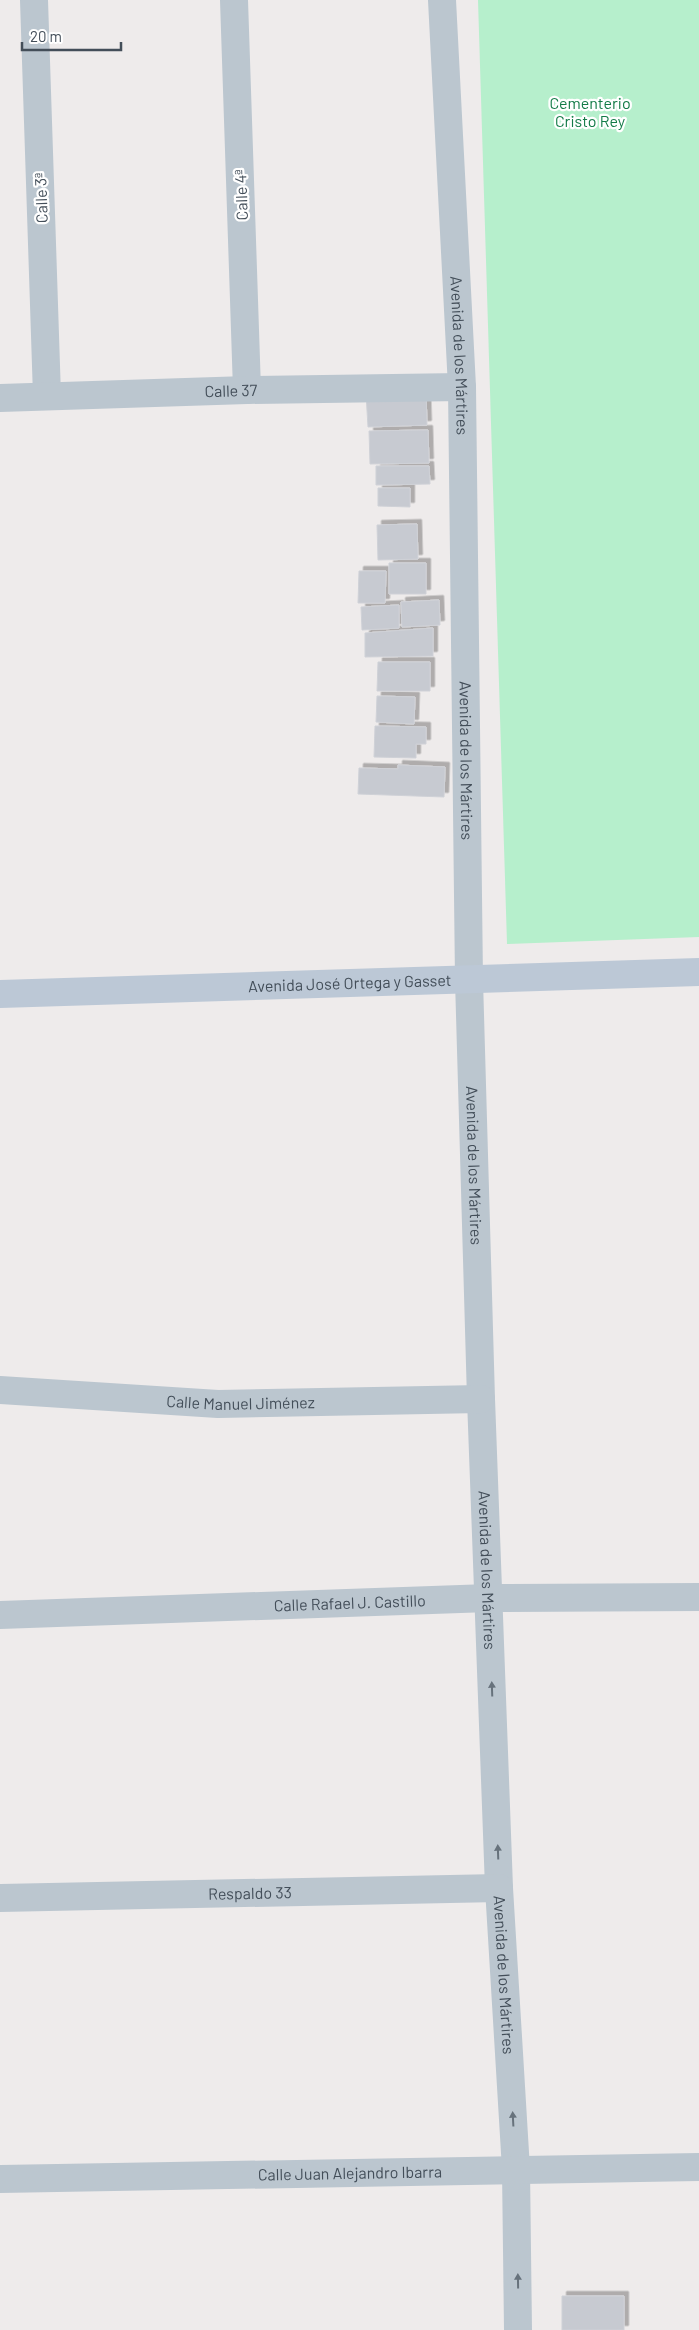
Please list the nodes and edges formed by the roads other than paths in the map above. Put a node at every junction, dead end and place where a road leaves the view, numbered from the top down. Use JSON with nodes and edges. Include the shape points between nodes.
{"nodes":[{"id":1,"x":34,"y":0,"type":"edge"},
{"id":2,"x":234,"y":0,"type":"edge"},
{"id":3,"x":442,"y":0,"type":"edge"},
{"id":4,"x":462,"y":387,"type":"junction"},
{"id":5,"x":247,"y":390,"type":"junction"},
{"id":6,"x":47,"y":396,"type":"junction"},
{"id":7,"x":0,"y":398,"type":"edge"},
{"id":8,"x":699,"y":972,"type":"edge"},
{"id":9,"x":469,"y":980,"type":"junction"},
{"id":10,"x":0,"y":994,"type":"edge"},
{"id":11,"x":0,"y":1390,"type":"edge"},
{"id":12,"x":481,"y":1399,"type":"junction"},
{"id":13,"x":699,"y":1597,"type":"edge"},
{"id":14,"x":489,"y":1598,"type":"junction"},
{"id":15,"x":0,"y":1615,"type":"edge"},
{"id":16,"x":499,"y":1888,"type":"junction"},
{"id":17,"x":0,"y":1898,"type":"edge"},
{"id":18,"x":699,"y":2167,"type":"edge"},
{"id":19,"x":516,"y":2169,"type":"junction"},
{"id":20,"x":0,"y":2179,"type":"edge"},
{"id":21,"x":518,"y":2330,"type":"edge"}],
"edges":[{"from":1,"to":6,"type":"street","name":"Calle 3ª"},
{"from":2,"to":5,"type":"street","name":"Calle 4ª"},
{"from":3,"to":4,"type":"street","name":"Avenida de los Mártires"},
{"from":4,"to":5,"type":"street","name":"Calle 37"},
{"from":4,"to":9,"type":"street","name":"Avenida de los Mártires"},
{"from":5,"to":6,"type":"street","name":"Calle 37"},
{"from":6,"to":7,"type":"street","name":"Calle 37"},
{"from":8,"to":9,"type":"main road","name":"Avenida José Ortega y Gasset"},
{"from":9,"to":10,"type":"main road","name":"Avenida José Ortega y Gasset"},
{"from":9,"to":12,"type":"street","name":"Avenida de los Mártires"},
{"from":11,"to":12,"type":"street","name":"Calle Manuel Jiménez","via":[[218,1404]]},
{"from":12,"to":14,"type":"street","name":"Avenida de los Mártires"},
{"from":13,"to":14,"type":"street","name":"Calle Rafael J. Castillo"},
{"from":14,"to":15,"type":"street","name":"Calle Rafael J. Castillo"},
{"from":16,"to":14,"type":"street","name":"Avenida de los Mártires","one_way":true},
{"from":16,"to":17,"type":"street","name":"Respaldo 33"},
{"from":19,"to":16,"type":"street","name":"Avenida de los Mártires","one_way":true},
{"from":18,"to":19,"type":"street","name":"Calle Juan Alejandro lbarra"},
{"from":19,"to":20,"type":"street","name":"Calle Juan Alejandro lbarra"},
{"from":21,"to":19,"type":"street","name":"Avenida de los Mártires","one_way":true}]}
